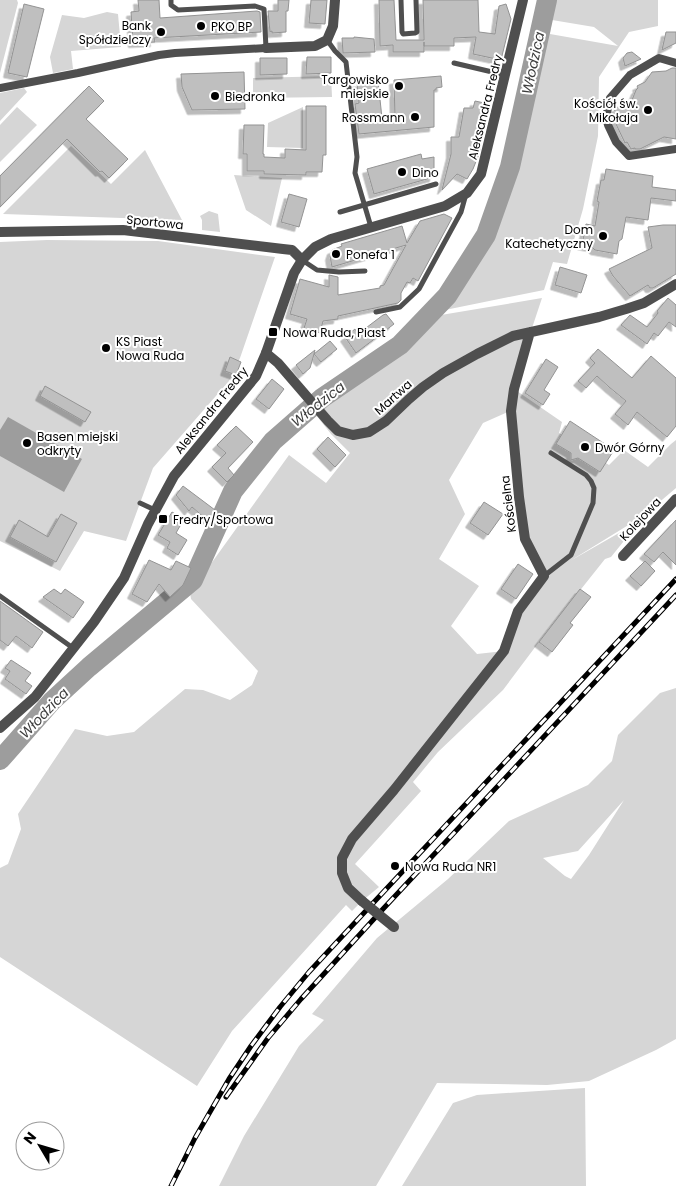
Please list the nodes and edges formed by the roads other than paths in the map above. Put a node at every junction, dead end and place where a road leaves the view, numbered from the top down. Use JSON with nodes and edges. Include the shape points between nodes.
{"nodes":[{"id":1,"x":170,"y":0,"type":"edge"},
{"id":2,"x":335,"y":0,"type":"edge"},
{"id":3,"x":401,"y":0,"type":"edge"},
{"id":4,"x":416,"y":0,"type":"edge"},
{"id":5,"x":523,"y":0,"type":"edge"},
{"id":6,"x":327,"y":40,"type":"junction"},
{"id":7,"x":266,"y":48,"type":"junction"},
{"id":8,"x":454,"y":63,"type":"dead end"},
{"id":9,"x":676,"y":63,"type":"edge"},
{"id":10,"x":505,"y":75,"type":"junction"},
{"id":11,"x":0,"y":88,"type":"edge"},
{"id":12,"x":676,"y":149,"type":"edge"},
{"id":13,"x":436,"y":184,"type":"dead end"},
{"id":14,"x":467,"y":193,"type":"junction"},
{"id":15,"x":364,"y":205,"type":"junction"},
{"id":16,"x":340,"y":212,"type":"dead end"},
{"id":17,"x":371,"y":227,"type":"junction"},
{"id":18,"x":0,"y":232,"type":"edge"},
{"id":19,"x":302,"y":260,"type":"junction"},
{"id":20,"x":365,"y":271,"type":"dead end"},
{"id":21,"x":676,"y":284,"type":"edge"},
{"id":22,"x":376,"y":312,"type":"dead end"},
{"id":23,"x":530,"y":332,"type":"junction"},
{"id":24,"x":266,"y":353,"type":"junction"},
{"id":25,"x":551,"y":453,"type":"dead end"},
{"id":26,"x":676,"y":499,"type":"edge"},
{"id":27,"x":140,"y":502,"type":"dead end"},
{"id":28,"x":155,"y":510,"type":"junction"},
{"id":29,"x":623,"y":556,"type":"dead end"},
{"id":30,"x":544,"y":576,"type":"junction"},
{"id":31,"x":0,"y":596,"type":"edge"},
{"id":32,"x":73,"y":648,"type":"junction"},
{"id":33,"x":0,"y":728,"type":"edge"},
{"id":34,"x":394,"y":928,"type":"dead end"}],
"edges":[{"from":1,"to":7,"type":"lane","via":[[178,10],[255,6],[264,9]]},
{"from":2,"to":6,"type":"street","via":[[333,26]]},
{"from":3,"to":4,"type":"lane","via":[[403,34],[417,32]]},
{"from":5,"to":10,"type":"street","name":"Aleksandra Fredry"},
{"from":6,"to":7,"type":"street","via":[[315,46]]},
{"from":6,"to":15,"type":"lane","via":[[346,62],[356,173]]},
{"from":7,"to":11,"type":"street","via":[[159,55]]},
{"from":8,"to":10,"type":"lane"},
{"from":9,"to":12,"type":"street","via":[[659,58],[630,76],[610,98],[606,118],[616,142],[630,156]]},
{"from":10,"to":14,"type":"street","name":"Aleksandra Fredry","via":[[481,174]]},
{"from":13,"to":15,"type":"lane"},
{"from":14,"to":17,"type":"street","name":"Aleksandra Fredry","via":[[445,206]]},
{"from":14,"to":22,"type":"lane","via":[[461,212],[419,289],[400,308]]},
{"from":15,"to":16,"type":"lane"},
{"from":15,"to":17,"type":"lane"},
{"from":17,"to":19,"type":"street","name":"Aleksandra Fredry","via":[[331,239],[315,247]]},
{"from":18,"to":19,"type":"street","name":"Sportowa","via":[[123,230],[292,250]]},
{"from":19,"to":20,"type":"lane","via":[[317,270]]},
{"from":19,"to":24,"type":"street","name":"Aleksandra Fredry"},
{"from":21,"to":23,"type":"street","via":[[644,303],[626,309]]},
{"from":23,"to":24,"type":"street","name":"Martwa","via":[[513,336],[443,373],[409,398],[386,422],[369,432],[353,434],[338,430],[328,421]]},
{"from":23,"to":30,"type":"street","name":"Kościelna","via":[[510,411],[525,539]]},
{"from":24,"to":28,"type":"street","name":"Aleksandra Fredry","via":[[256,376],[174,476]]},
{"from":25,"to":30,"type":"lane","via":[[586,474],[594,488],[593,502],[571,556]]},
{"from":26,"to":29,"type":"street","name":"Kolejowa"},
{"from":27,"to":28,"type":"lane"},
{"from":28,"to":32,"type":"street","name":"Aleksandra Fredry","via":[[124,578]]},
{"from":30,"to":34,"type":"street","bridge":true,"via":[[518,611],[504,651],[352,839],[342,858],[342,873],[348,888]]},
{"from":31,"to":32,"type":"lane"},
{"from":32,"to":33,"type":"street","name":"Aleksandra Fredry","via":[[35,697]]}]}
